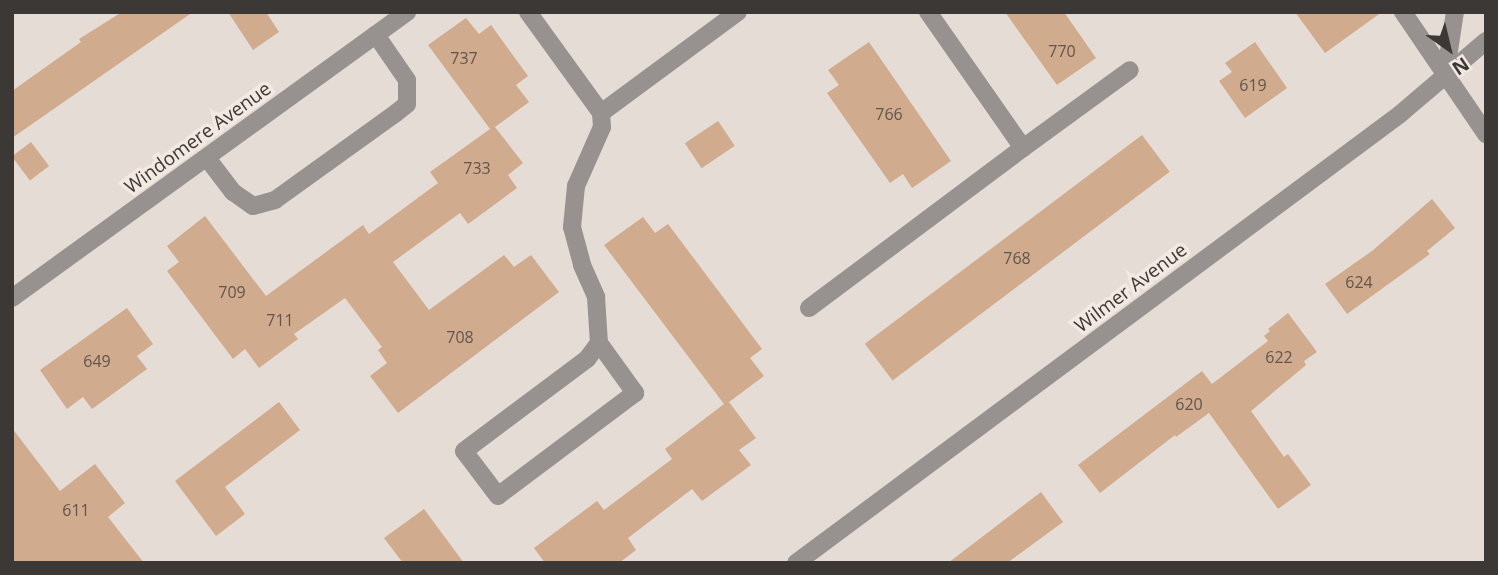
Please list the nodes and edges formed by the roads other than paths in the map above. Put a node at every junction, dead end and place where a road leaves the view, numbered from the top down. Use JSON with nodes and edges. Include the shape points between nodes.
{"nodes":[{"id":1,"x":407,"y":12,"type":"edge"},
{"id":2,"x":528,"y":12,"type":"edge"},
{"id":3,"x":738,"y":12,"type":"edge"},
{"id":4,"x":928,"y":12,"type":"edge"},
{"id":5,"x":1402,"y":12,"type":"edge"},
{"id":6,"x":1455,"y":12,"type":"edge"},
{"id":7,"x":376,"y":35,"type":"junction"},
{"id":8,"x":1486,"y":41,"type":"edge"},
{"id":9,"x":1130,"y":70,"type":"dead end"},
{"id":10,"x":1446,"y":76,"type":"junction"},
{"id":11,"x":601,"y":113,"type":"junction"},
{"id":12,"x":1486,"y":134,"type":"edge"},
{"id":13,"x":1023,"y":148,"type":"junction"},
{"id":14,"x":206,"y":158,"type":"junction"},
{"id":15,"x":12,"y":298,"type":"edge"},
{"id":16,"x":809,"y":308,"type":"dead end"},
{"id":17,"x":599,"y":343,"type":"junction"},
{"id":18,"x":796,"y":563,"type":"edge"}],
"edges":[{"from":1,"to":7,"type":"street","name":"Windomere Avenue"},
{"from":2,"to":11,"type":"street"},
{"from":3,"to":11,"type":"street"},
{"from":4,"to":13,"type":"street"},
{"from":5,"to":10,"type":"street"},
{"from":6,"to":10,"type":"street"},
{"from":7,"to":14,"type":"street","name":"Windomere Avenue"},
{"from":7,"to":14,"type":"street","via":[[407,80],[407,104],[396,113],[275,200],[253,206],[233,192]]},
{"from":8,"to":10,"type":"street","name":"Wilmer Avenue"},
{"from":9,"to":13,"type":"street"},
{"from":10,"to":12,"type":"street"},
{"from":10,"to":18,"type":"street","name":"Wilmer Avenue"},
{"from":11,"to":17,"type":"street","via":[[601,127],[576,186],[572,227],[596,297]]},
{"from":13,"to":16,"type":"street"},
{"from":14,"to":15,"type":"street","name":"Windomere Avenue"},
{"from":17,"to":17,"type":"street","via":[[587,359],[464,451],[498,496],[635,393]]}]}
